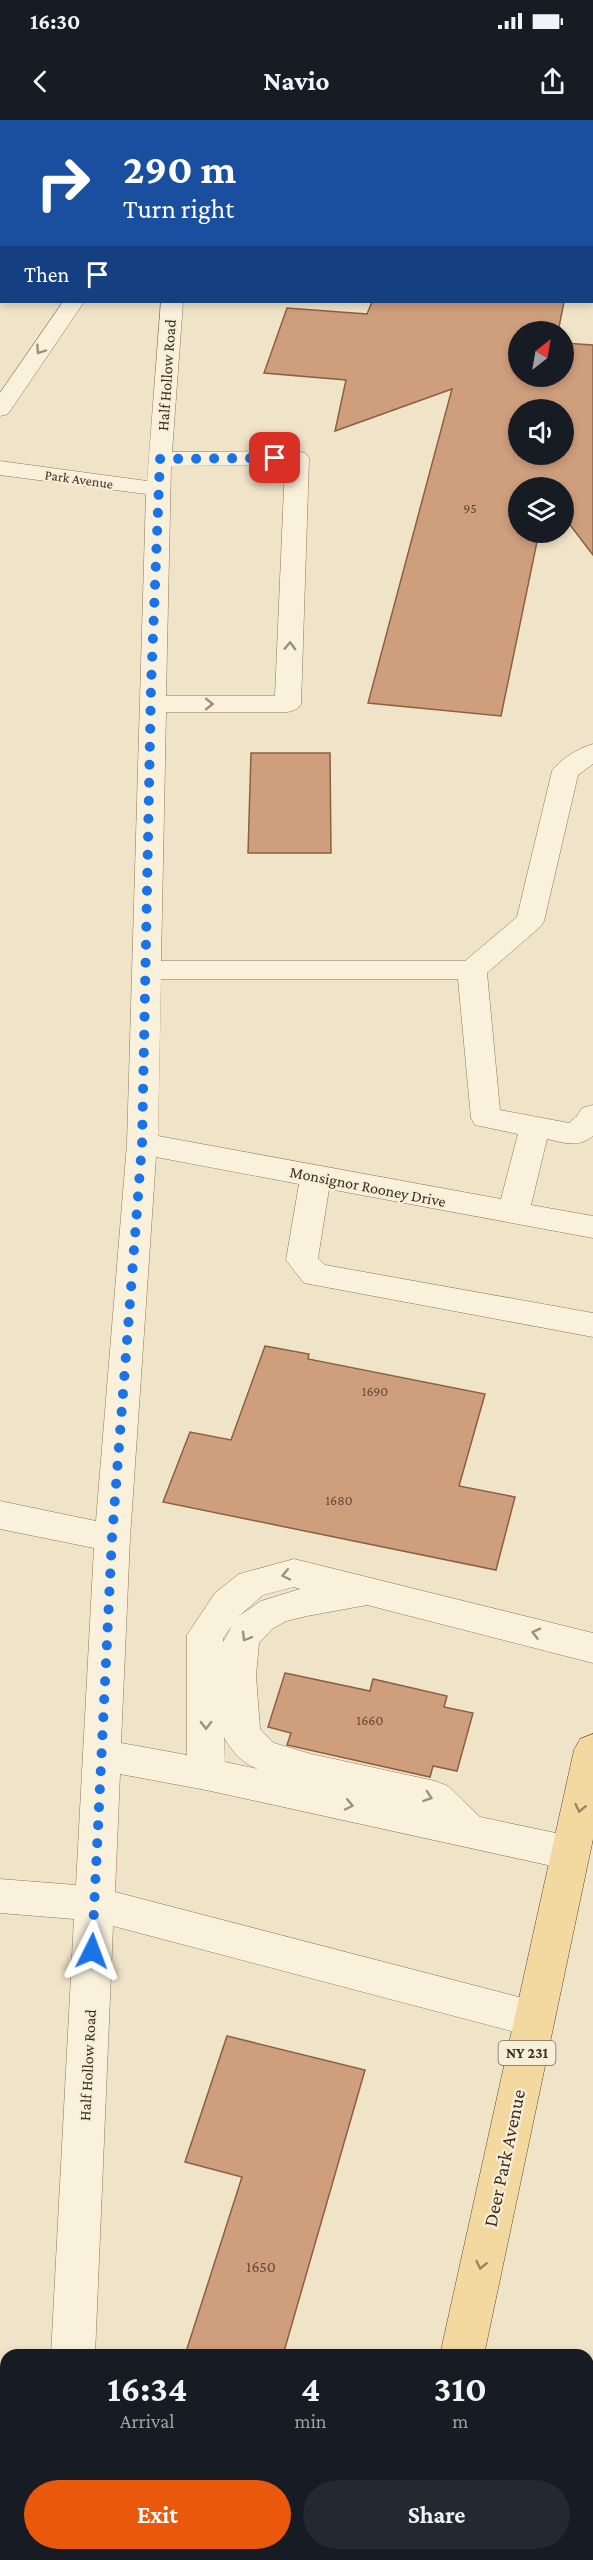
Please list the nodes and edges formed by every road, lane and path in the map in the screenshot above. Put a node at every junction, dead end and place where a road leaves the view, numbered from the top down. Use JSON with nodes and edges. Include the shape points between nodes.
{"nodes":[{"id":1,"x":72,"y":303,"type":"edge"},
{"id":2,"x":172,"y":303,"type":"edge"},
{"id":3,"x":0,"y":410,"type":"edge"},
{"id":4,"x":0,"y":468,"type":"edge"},
{"id":5,"x":159,"y":474,"type":"junction"},
{"id":6,"x":151,"y":704,"type":"junction"},
{"id":7,"x":593,"y":752,"type":"edge"},
{"id":8,"x":146,"y":970,"type":"junction"},
{"id":9,"x":472,"y":970,"type":"junction"},
{"id":10,"x":593,"y":1115,"type":"edge"},
{"id":11,"x":535,"y":1127,"type":"junction"},
{"id":12,"x":142,"y":1144,"type":"junction"},
{"id":13,"x":316,"y":1176,"type":"junction"},
{"id":14,"x":513,"y":1213,"type":"junction"},
{"id":15,"x":593,"y":1227,"type":"edge"},
{"id":16,"x":593,"y":1325,"type":"edge"},
{"id":17,"x":0,"y":1515,"type":"edge"},
{"id":18,"x":112,"y":1538,"type":"junction"},
{"id":19,"x":375,"y":1592,"type":"junction"},
{"id":20,"x":593,"y":1648,"type":"edge"},
{"id":21,"x":593,"y":1750,"type":"edge"},
{"id":22,"x":102,"y":1755,"type":"junction"},
{"id":23,"x":206,"y":1774,"type":"junction"},
{"id":24,"x":469,"y":1831,"type":"junction"},
{"id":25,"x":570,"y":1853,"type":"junction"},
{"id":26,"x":0,"y":1896,"type":"edge"},
{"id":27,"x":94,"y":1904,"type":"junction"},
{"id":28,"x":534,"y":2019,"type":"junction"},
{"id":29,"x":73,"y":2349,"type":"edge"},
{"id":30,"x":463,"y":2349,"type":"edge"}],
"edges":[{"from":1,"to":3,"type":"street","one_way":true},
{"from":2,"to":5,"type":"street","name":"Half Hollow Road"},
{"from":4,"to":5,"type":"street","name":"Park Avenue"},
{"from":5,"to":6,"type":"street","name":"Half Hollow Road"},
{"from":6,"to":5,"type":"street","name":"Park Avenue","one_way":true,"via":[[288,704],[297,458]]},
{"from":6,"to":8,"type":"street","name":"Half Hollow Road"},
{"from":7,"to":9,"type":"street","via":[[565,771],[530,921]]},
{"from":8,"to":9,"type":"street"},
{"from":8,"to":12,"type":"street","name":"Half Hollow Road"},
{"from":9,"to":11,"type":"street","via":[[486,1118]]},
{"from":10,"to":11,"type":"street","via":[[575,1134]]},
{"from":11,"to":14,"type":"street"},
{"from":12,"to":13,"type":"street","name":"Monsignor Rooney Drive"},
{"from":12,"to":18,"type":"street","name":"Half Hollow Road"},
{"from":13,"to":14,"type":"street","name":"Monsignor Rooney Drive"},
{"from":13,"to":16,"type":"street","via":[[302,1260],[315,1275]]},
{"from":14,"to":15,"type":"street","name":"Monsignor Rooney Drive"},
{"from":17,"to":18,"type":"street"},
{"from":18,"to":22,"type":"street","name":"Half Hollow Road"},
{"from":20,"to":19,"type":"street","one_way":true},
{"from":19,"to":23,"type":"street","one_way":true,"via":[[294,1573],[252,1584],[228,1603],[205,1635]]},
{"from":19,"to":24,"type":"street","one_way":true,"via":[[285,1606],[255,1623],[241,1641],[238,1663],[242,1735],[262,1755],[311,1770],[435,1797]]},
{"from":21,"to":25,"type":"main road","name":"Deer Park Avenue","number":"NY 231","one_way":true},
{"from":22,"to":23,"type":"street"},
{"from":22,"to":27,"type":"street","name":"Half Hollow Road"},
{"from":23,"to":24,"type":"street","one_way":true},
{"from":24,"to":25,"type":"street"},
{"from":25,"to":28,"type":"main road","name":"Deer Park Avenue","number":"NY 231"},
{"from":26,"to":27,"type":"street"},
{"from":27,"to":28,"type":"street"},
{"from":27,"to":29,"type":"street","name":"Half Hollow Road"},
{"from":28,"to":30,"type":"main road","name":"Deer Park Avenue","number":"NY 231","one_way":true}]}
